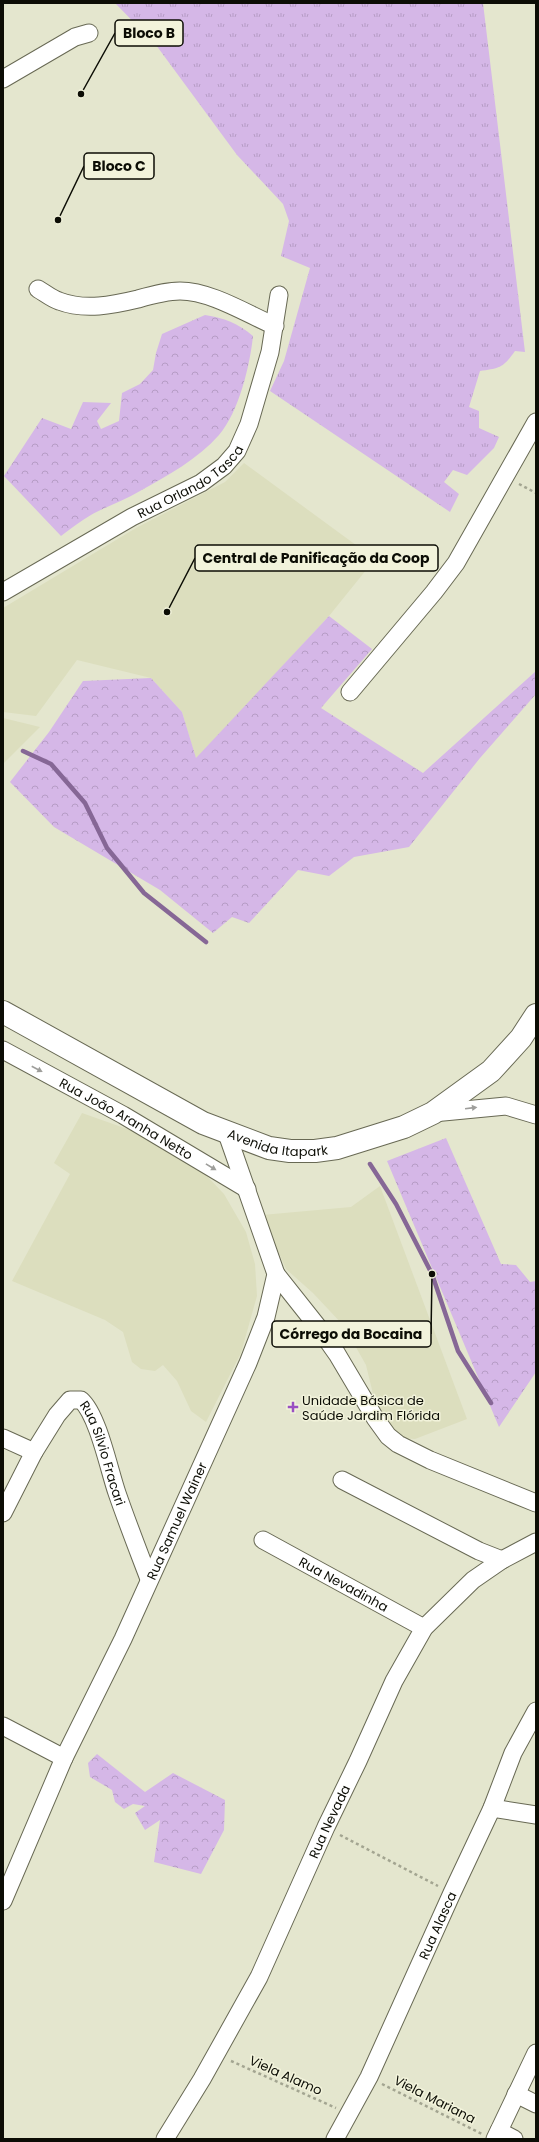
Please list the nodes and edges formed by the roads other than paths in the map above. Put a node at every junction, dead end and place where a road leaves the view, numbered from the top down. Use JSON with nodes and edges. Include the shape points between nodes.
{"nodes":[{"id":1,"x":89,"y":33,"type":"dead end"},
{"id":2,"x":3,"y":79,"type":"edge"},
{"id":3,"x":38,"y":289,"type":"dead end"},
{"id":4,"x":280,"y":296,"type":"dead end"},
{"id":5,"x":275,"y":326,"type":"junction"},
{"id":6,"x":536,"y":422,"type":"edge"},
{"id":7,"x":3,"y":592,"type":"edge"},
{"id":8,"x":350,"y":692,"type":"dead end"},
{"id":9,"x":3,"y":1012,"type":"edge"},
{"id":10,"x":536,"y":1015,"type":"edge"},
{"id":11,"x":3,"y":1050,"type":"edge"},
{"id":12,"x":533,"y":1109,"type":"edge"},
{"id":13,"x":433,"y":1113,"type":"junction"},
{"id":14,"x":226,"y":1131,"type":"junction"},
{"id":15,"x":247,"y":1189,"type":"junction"},
{"id":16,"x":276,"y":1274,"type":"junction"},
{"id":17,"x":3,"y":1438,"type":"edge"},
{"id":18,"x":34,"y":1452,"type":"junction"},
{"id":19,"x":342,"y":1480,"type":"dead end"},
{"id":20,"x":536,"y":1503,"type":"edge"},
{"id":21,"x":3,"y":1513,"type":"edge"},
{"id":22,"x":263,"y":1540,"type":"dead end"},
{"id":23,"x":536,"y":1542,"type":"edge"},
{"id":24,"x":502,"y":1560,"type":"junction"},
{"id":25,"x":149,"y":1579,"type":"junction"},
{"id":26,"x":424,"y":1628,"type":"junction"},
{"id":27,"x":536,"y":1711,"type":"edge"},
{"id":28,"x":3,"y":1726,"type":"edge"},
{"id":29,"x":64,"y":1758,"type":"junction"},
{"id":30,"x":492,"y":1808,"type":"junction"},
{"id":31,"x":536,"y":1815,"type":"edge"},
{"id":32,"x":3,"y":1901,"type":"edge"},
{"id":33,"x":536,"y":2053,"type":"edge"},
{"id":34,"x":516,"y":2094,"type":"junction"},
{"id":35,"x":536,"y":2104,"type":"edge"},
{"id":36,"x":493,"y":2135,"type":"edge"},
{"id":37,"x":165,"y":2139,"type":"edge"},
{"id":38,"x":334,"y":2139,"type":"edge"},
{"id":39,"x":514,"y":2139,"type":"edge"}],
"edges":[{"from":1,"to":2,"type":"street","via":[[75,36]]},
{"from":3,"to":5,"type":"street","via":[[59,301],[80,306],[103,306],[172,292],[193,292],[213,298]]},
{"from":4,"to":5,"type":"street","name":"Rua Orlando Tasca"},
{"from":5,"to":7,"type":"street","name":"Rua Orlando Tasca","via":[[249,424],[237,451],[224,466],[201,483],[132,517]]},
{"from":6,"to":8,"type":"street","via":[[456,563]]},
{"from":9,"to":14,"type":"main road","name":"Avenida Itapark","via":[[182,1112]]},
{"from":10,"to":13,"type":"main road","name":"Avenida Itapark","via":[[521,1038],[491,1071]]},
{"from":11,"to":15,"type":"street","name":"Rua João Aranha Netto","one_way":true,"via":[[123,1115]]},
{"from":13,"to":12,"type":"street","one_way":true,"via":[[506,1106]]},
{"from":13,"to":14,"type":"main road","name":"Avenida Itapark","via":[[404,1127],[336,1148],[315,1151],[269,1148]]},
{"from":14,"to":15,"type":"street"},
{"from":15,"to":16,"type":"street"},
{"from":16,"to":20,"type":"street","via":[[337,1354],[388,1436],[409,1451]]},
{"from":16,"to":25,"type":"street","name":"Rua Samuel Wainer","via":[[266,1317],[248,1363]]},
{"from":17,"to":18,"type":"street"},
{"from":18,"to":21,"type":"street","name":"Rua Silvio Fracari"},
{"from":18,"to":25,"type":"street","name":"Rua Silvio Fracari","via":[[64,1404],[76,1399],[85,1403],[100,1438],[117,1494]]},
{"from":19,"to":24,"type":"street","via":[[479,1551]]},
{"from":22,"to":26,"type":"street","name":"Rua Nevadinha"},
{"from":23,"to":24,"type":"street","name":"Rua Nevada"},
{"from":24,"to":26,"type":"street","name":"Rua Nevada","via":[[473,1580]]},
{"from":25,"to":29,"type":"street","name":"Rua Samuel Wainer","via":[[123,1639]]},
{"from":26,"to":37,"type":"street","name":"Rua Nevada","via":[[394,1681],[258,1977]]},
{"from":27,"to":30,"type":"street","name":"Rua Alasca","via":[[513,1753]]},
{"from":28,"to":29,"type":"street"},
{"from":29,"to":32,"type":"street","name":"Rua Samuel Wainer"},
{"from":30,"to":31,"type":"street"},
{"from":30,"to":38,"type":"street","name":"Rua Alasca","via":[[370,2077]]},
{"from":33,"to":34,"type":"street"},
{"from":34,"to":35,"type":"street"},
{"from":34,"to":36,"type":"street"},
{"from":36,"to":39,"type":"street"}]}
